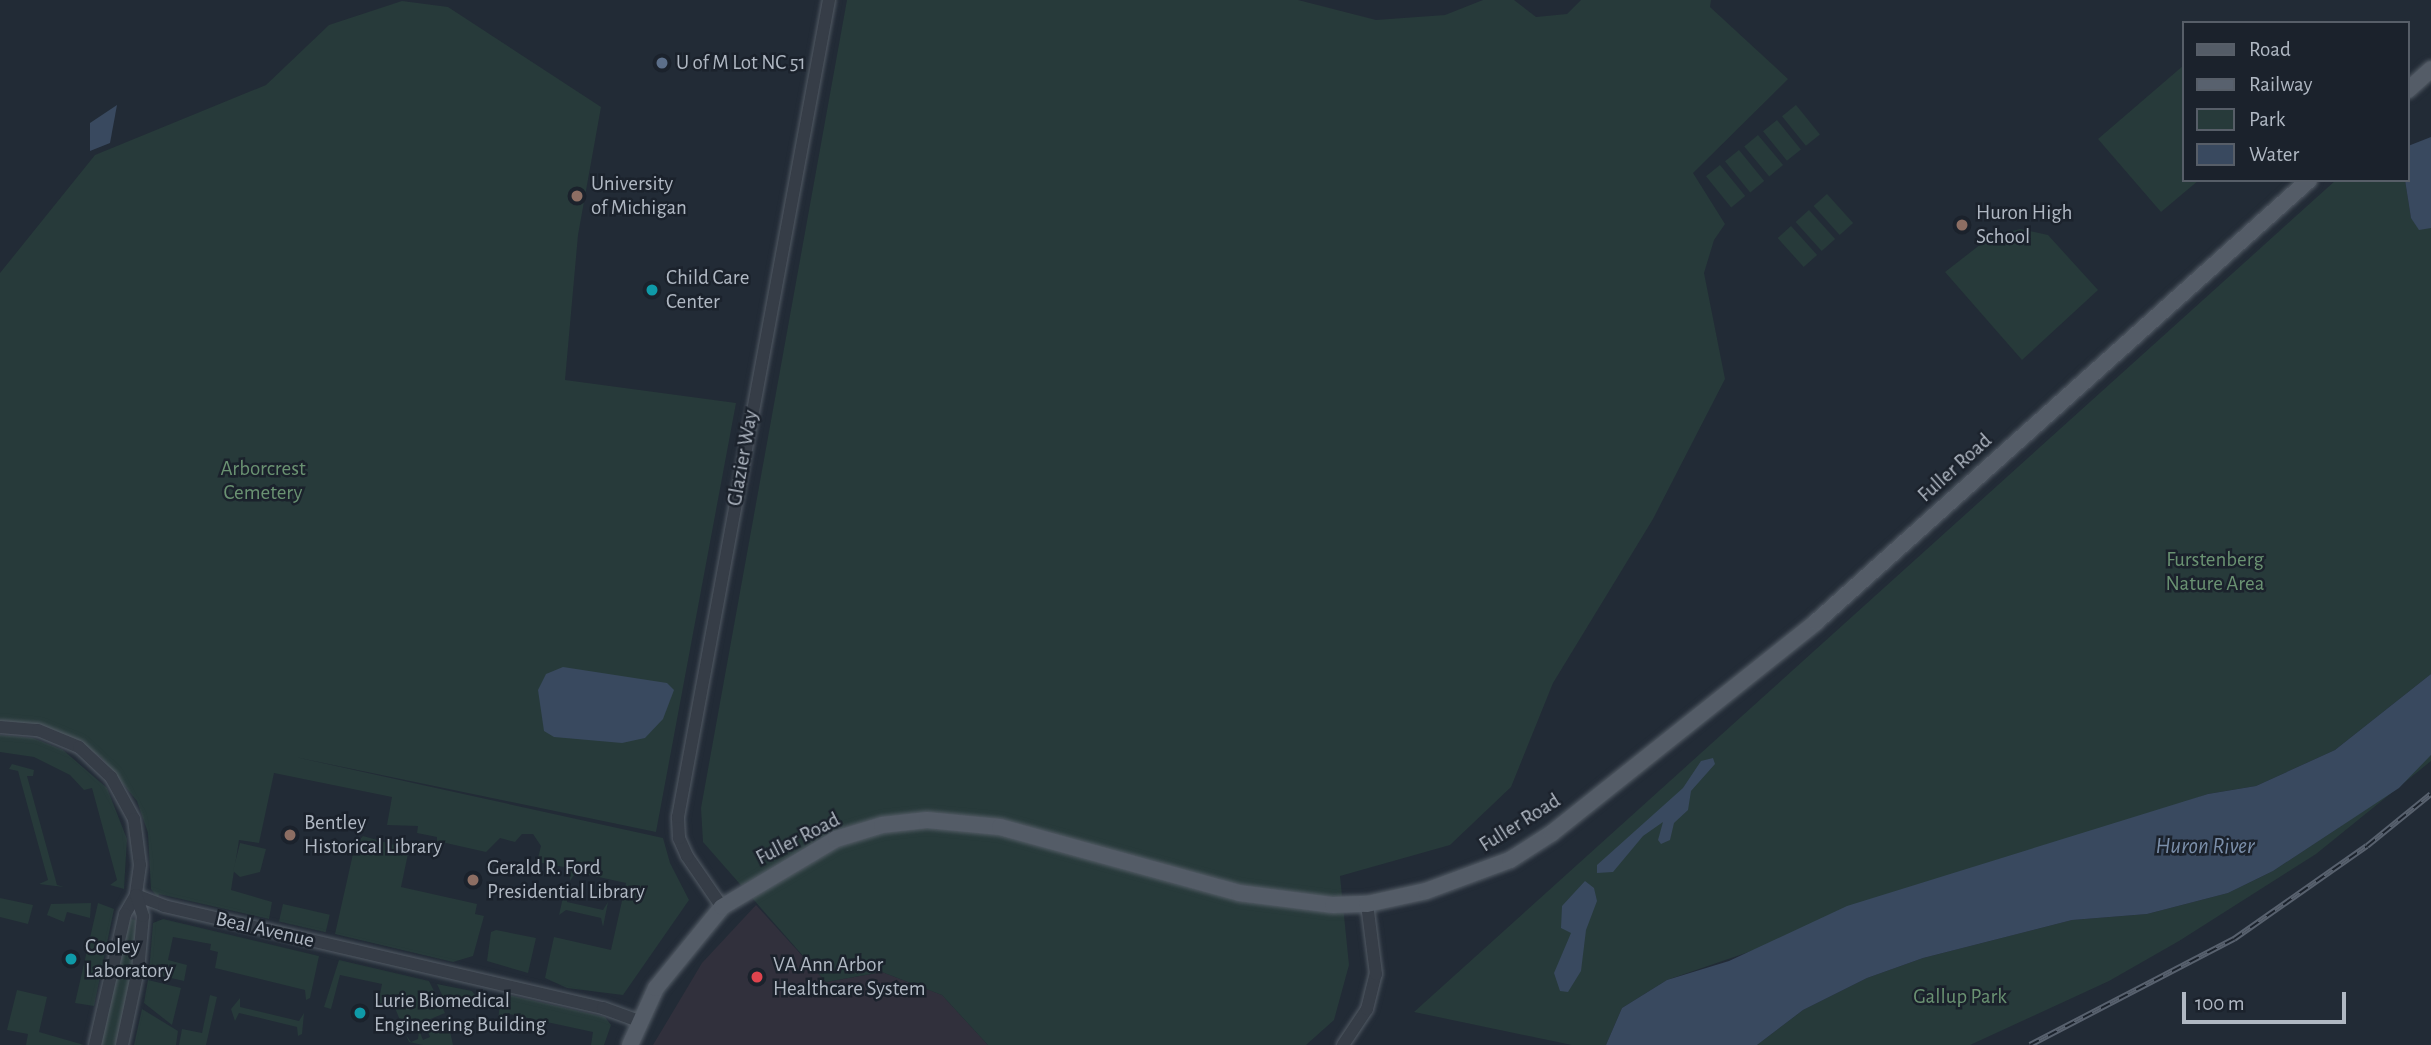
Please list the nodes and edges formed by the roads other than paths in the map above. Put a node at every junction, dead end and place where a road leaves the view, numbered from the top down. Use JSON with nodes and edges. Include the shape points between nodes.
{"nodes":[{"id":1,"x":829,"y":0,"type":"edge"},
{"id":2,"x":2431,"y":69,"type":"edge"},
{"id":3,"x":2410,"y":88,"type":"edge"},
{"id":4,"x":2307,"y":182,"type":"edge"},
{"id":5,"x":0,"y":727,"type":"edge"},
{"id":6,"x":136,"y":895,"type":"junction"},
{"id":7,"x":1367,"y":904,"type":"junction"},
{"id":8,"x":722,"y":907,"type":"junction"},
{"id":9,"x":639,"y":1021,"type":"junction"},
{"id":10,"x":95,"y":1045,"type":"edge"},
{"id":11,"x":122,"y":1045,"type":"edge"},
{"id":12,"x":630,"y":1045,"type":"edge"},
{"id":13,"x":1343,"y":1045,"type":"edge"}],
"edges":[{"from":1,"to":8,"type":"street","name":"Glazier Way","via":[[678,817],[679,838],[687,856]]},
{"from":2,"to":3,"type":"main road"},
{"from":4,"to":7,"type":"main road","name":"Fuller Road","via":[[1816,622],[1552,833],[1510,860],[1463,879]]},
{"from":5,"to":6,"type":"street","via":[[58,737],[79,747],[111,777],[124,794],[136,830],[140,865]]},
{"from":6,"to":9,"type":"street","name":"Beal Avenue","via":[[164,906],[590,1005]]},
{"from":6,"to":10,"type":"street","via":[[124,919]]},
{"from":6,"to":11,"type":"street","via":[[143,916],[141,948]]},
{"from":7,"to":8,"type":"main road","name":"Fuller Road","via":[[1291,902],[1239,893],[1000,827],[927,820],[882,825],[836,839]]},
{"from":7,"to":13,"type":"street","via":[[1376,974],[1367,1009]]},
{"from":8,"to":9,"type":"main road","name":"Fuller Road","via":[[678,956]]},
{"from":9,"to":12,"type":"main road","name":"Fuller Road"}]}
